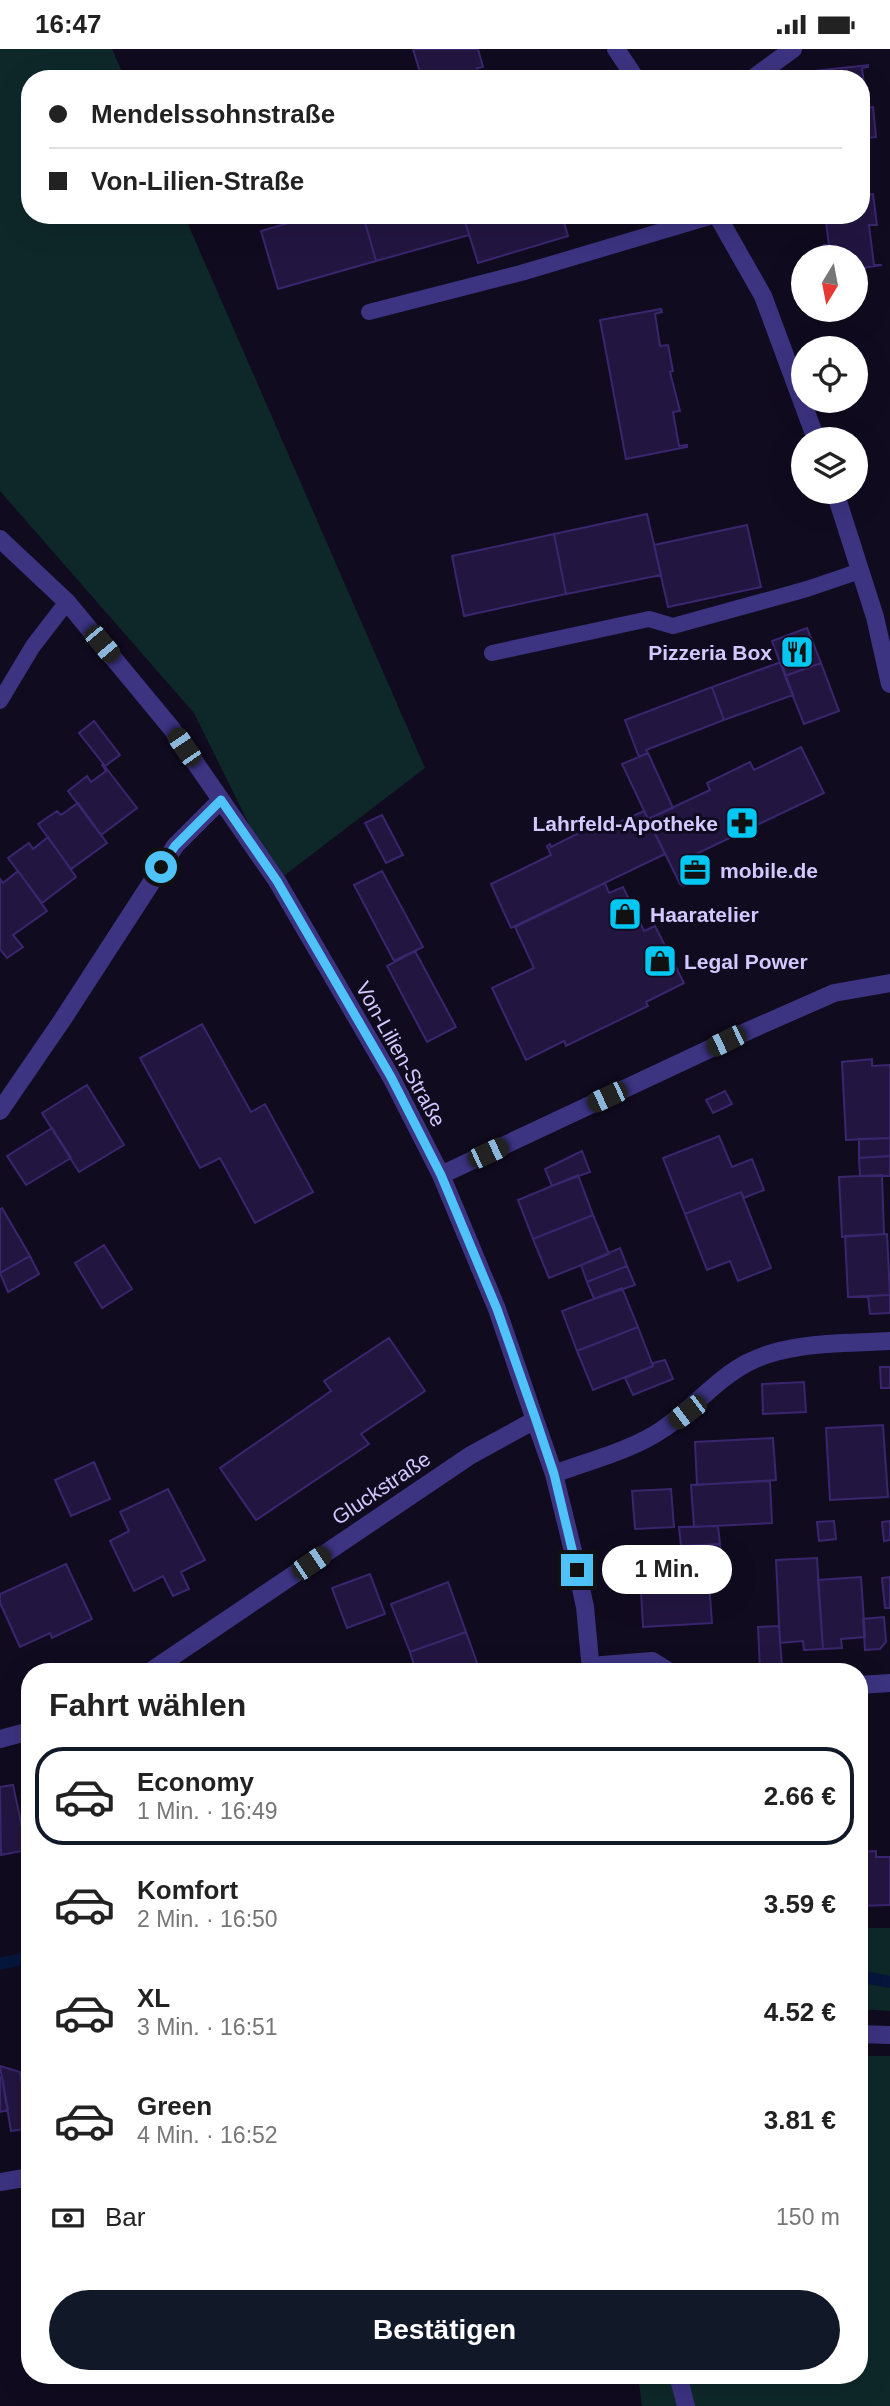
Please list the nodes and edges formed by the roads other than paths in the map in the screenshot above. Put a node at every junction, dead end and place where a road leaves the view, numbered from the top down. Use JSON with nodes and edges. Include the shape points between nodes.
{"nodes":[{"id":1,"x":617,"y":49,"type":"edge"},
{"id":2,"x":793,"y":49,"type":"edge"},
{"id":3,"x":630,"y":70,"type":"edge"},
{"id":4,"x":764,"y":70,"type":"edge"},
{"id":5,"x":686,"y":224,"type":"edge"},
{"id":6,"x":722,"y":224,"type":"edge"},
{"id":7,"x":369,"y":312,"type":"dead end"},
{"id":8,"x":812,"y":427,"type":"edge"},
{"id":9,"x":839,"y":504,"type":"edge"},
{"id":10,"x":0,"y":539,"type":"edge"},
{"id":11,"x":860,"y":571,"type":"junction"},
{"id":12,"x":66,"y":602,"type":"junction"},
{"id":13,"x":882,"y":614,"type":"edge"},
{"id":14,"x":492,"y":653,"type":"dead end"},
{"id":15,"x":890,"y":684,"type":"edge"},
{"id":16,"x":0,"y":701,"type":"edge"},
{"id":17,"x":221,"y":800,"type":"junction"},
{"id":18,"x":890,"y":983,"type":"edge"},
{"id":19,"x":0,"y":1111,"type":"edge"},
{"id":20,"x":441,"y":1175,"type":"junction"},
{"id":21,"x":890,"y":1341,"type":"edge"},
{"id":22,"x":536,"y":1420,"type":"junction"},
{"id":23,"x":554,"y":1474,"type":"junction"},
{"id":24,"x":163,"y":1663,"type":"edge"},
{"id":25,"x":590,"y":1663,"type":"edge"},
{"id":26,"x":637,"y":1663,"type":"edge"},
{"id":27,"x":655,"y":1663,"type":"edge"},
{"id":28,"x":890,"y":1683,"type":"edge"},
{"id":29,"x":868,"y":1684,"type":"edge"},
{"id":30,"x":21,"y":1733,"type":"edge"},
{"id":31,"x":0,"y":1739,"type":"edge"},
{"id":32,"x":868,"y":2035,"type":"edge"},
{"id":33,"x":890,"y":2035,"type":"edge"},
{"id":34,"x":21,"y":2178,"type":"edge"},
{"id":35,"x":0,"y":2182,"type":"edge"},
{"id":36,"x":680,"y":2384,"type":"edge"},
{"id":37,"x":686,"y":2406,"type":"edge"}],
"edges":[{"from":1,"to":3,"type":"street"},
{"from":2,"to":4,"type":"street"},
{"from":5,"to":7,"type":"lane"},
{"from":6,"to":8,"type":"street","via":[[763,296]]},
{"from":9,"to":11,"type":"street"},
{"from":10,"to":12,"type":"street","name":"Von-Lilien-Straße"},
{"from":11,"to":13,"type":"street"},
{"from":11,"to":14,"type":"lane","via":[[673,626],[649,619]]},
{"from":12,"to":16,"type":"lane"},
{"from":12,"to":17,"type":"street","name":"Von-Lilien-Straße","via":[[172,729]]},
{"from":13,"to":15,"type":"street"},
{"from":17,"to":19,"type":"street","via":[[175,846]]},
{"from":17,"to":20,"type":"street","name":"Von-Lilien-Straße","via":[[277,881],[391,1077]]},
{"from":18,"to":20,"type":"street","via":[[822,998]]},
{"from":20,"to":22,"type":"street","name":"Von-Lilien-Straße","via":[[497,1309]]},
{"from":21,"to":23,"type":"street","via":[[778,1352],[749,1363],[719,1381],[660,1431]]},
{"from":22,"to":23,"type":"street","name":"Von-Lilien-Straße"},
{"from":22,"to":24,"type":"street","name":"Gluckstraße","via":[[471,1455]]},
{"from":23,"to":25,"type":"street","name":"Von-Lilien-Straße","via":[[585,1607]]},
{"from":26,"to":27,"type":"street"},
{"from":28,"to":29,"type":"street"},
{"from":30,"to":31,"type":"street"},
{"from":32,"to":33,"type":"street"},
{"from":34,"to":35,"type":"street"},
{"from":36,"to":37,"type":"street"}]}
